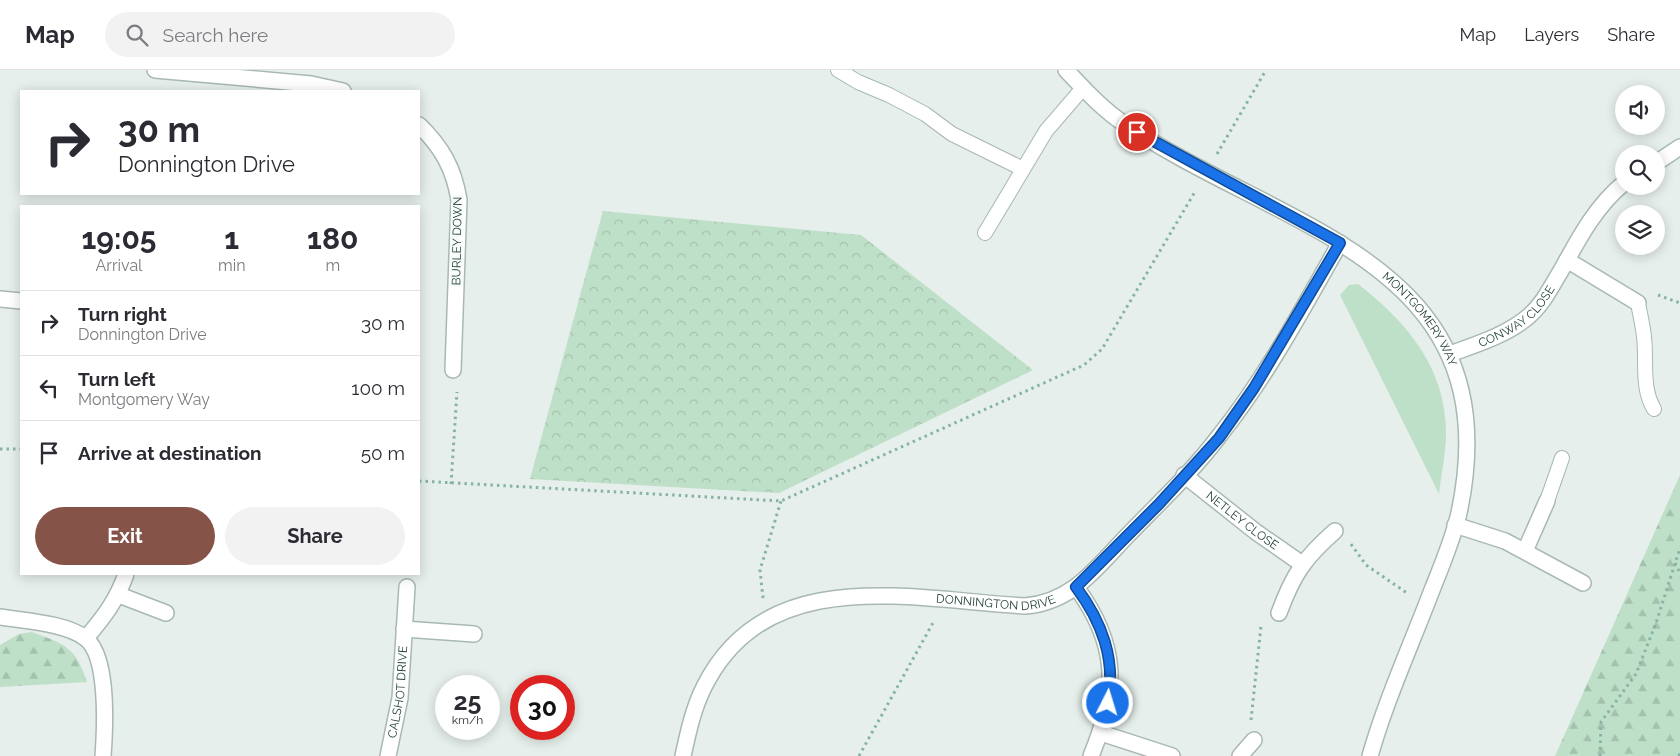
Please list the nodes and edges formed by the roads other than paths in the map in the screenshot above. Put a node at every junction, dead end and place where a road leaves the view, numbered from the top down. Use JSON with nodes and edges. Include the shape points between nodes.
{"nodes":[{"id":1,"x":155,"y":70,"type":"edge"},
{"id":2,"x":838,"y":70,"type":"edge"},
{"id":3,"x":1066,"y":70,"type":"edge"},
{"id":4,"x":295,"y":76,"type":"edge"},
{"id":5,"x":1083,"y":88,"type":"junction"},
{"id":6,"x":341,"y":90,"type":"edge"},
{"id":7,"x":420,"y":126,"type":"edge"},
{"id":8,"x":1680,"y":147,"type":"edge"},
{"id":9,"x":1665,"y":157,"type":"edge"},
{"id":10,"x":1023,"y":169,"type":"junction"},
{"id":11,"x":1615,"y":191,"type":"edge"},
{"id":12,"x":985,"y":233,"type":"dead end"},
{"id":13,"x":1340,"y":243,"type":"junction"},
{"id":14,"x":1567,"y":260,"type":"junction"},
{"id":15,"x":0,"y":299,"type":"edge"},
{"id":16,"x":20,"y":301,"type":"edge"},
{"id":17,"x":1638,"y":303,"type":"joint"},
{"id":18,"x":1450,"y":354,"type":"junction"},
{"id":19,"x":453,"y":370,"type":"road end"},
{"id":20,"x":1654,"y":409,"type":"dead end"},
{"id":21,"x":1562,"y":458,"type":"dead end"},
{"id":22,"x":1184,"y":475,"type":"junction"},
{"id":23,"x":1547,"y":501,"type":"joint"},
{"id":24,"x":1455,"y":525,"type":"junction"},
{"id":25,"x":1335,"y":531,"type":"road end"},
{"id":26,"x":1525,"y":551,"type":"junction"},
{"id":27,"x":1302,"y":564,"type":"junction"},
{"id":28,"x":126,"y":575,"type":"edge"},
{"id":29,"x":1583,"y":583,"type":"dead end"},
{"id":30,"x":407,"y":587,"type":"dead end"},
{"id":31,"x":1076,"y":587,"type":"junction"},
{"id":32,"x":119,"y":595,"type":"junction"},
{"id":33,"x":166,"y":613,"type":"dead end"},
{"id":34,"x":1278,"y":613,"type":"road end"},
{"id":35,"x":0,"y":616,"type":"edge"},
{"id":36,"x":404,"y":628,"type":"junction"},
{"id":37,"x":474,"y":634,"type":"dead end"},
{"id":38,"x":86,"y":638,"type":"junction"},
{"id":39,"x":1101,"y":733,"type":"junction"},
{"id":40,"x":1254,"y":740,"type":"road end"},
{"id":41,"x":103,"y":756,"type":"edge"},
{"id":42,"x":388,"y":756,"type":"edge"},
{"id":43,"x":683,"y":756,"type":"edge"},
{"id":44,"x":1091,"y":756,"type":"edge"},
{"id":45,"x":1172,"y":756,"type":"edge"},
{"id":46,"x":1240,"y":756,"type":"edge"},
{"id":47,"x":1370,"y":756,"type":"edge"}],
"edges":[{"from":1,"to":4,"type":"street"},
{"from":2,"to":10,"type":"lane","via":[[925,114],[952,134]]},
{"from":3,"to":5,"type":"street","name":"MONTGOMERY WAY"},
{"from":4,"to":6,"type":"street"},
{"from":5,"to":10,"type":"lane","via":[[1046,131]]},
{"from":5,"to":13,"type":"street","name":"MONTGOMERY WAY","via":[[1125,125]]},
{"from":7,"to":19,"type":"street","name":"BURLEY DOWN","via":[[446,158],[456,181],[459,200]]},
{"from":8,"to":9,"type":"street"},
{"from":10,"to":12,"type":"lane"},
{"from":11,"to":14,"type":"street","name":"CONWAY CLOSE","via":[[1595,214]]},
{"from":13,"to":18,"type":"street","name":"MONTGOMERY WAY","via":[[1408,298],[1434,327]]},
{"from":13,"to":22,"type":"street","name":"DONNINGTON DRIVE","via":[[1254,388],[1219,438]]},
{"from":14,"to":17,"type":"street"},
{"from":14,"to":18,"type":"street","name":"CONWAY CLOSE","via":[[1530,316],[1501,334]]},
{"from":15,"to":16,"type":"street"},
{"from":17,"to":20,"type":"lane","via":[[1644,337],[1645,385]]},
{"from":18,"to":24,"type":"street","name":"MONTGOMERY WAY","via":[[1462,392],[1468,443]]},
{"from":21,"to":23,"type":"lane"},
{"from":22,"to":27,"type":"street","name":"NETLEY CLOSE"},
{"from":22,"to":31,"type":"street","name":"DONNINGTON DRIVE"},
{"from":23,"to":26,"type":"street"},
{"from":24,"to":26,"type":"street","via":[[1489,534]]},
{"from":24,"to":47,"type":"street","name":"MONTGOMERY WAY"},
{"from":25,"to":27,"type":"street"},
{"from":26,"to":29,"type":"street"},
{"from":27,"to":34,"type":"street"},
{"from":28,"to":32,"type":"street"},
{"from":30,"to":36,"type":"street","name":"CALSHOT DRIVE"},
{"from":31,"to":39,"type":"street","via":[[1095,615],[1109,650],[1111,690]]},
{"from":31,"to":43,"type":"street","name":"DONNINGTON DRIVE","via":[[1045,604],[1025,606],[874,595],[846,596],[788,609],[741,636],[715,668],[695,708]]},
{"from":32,"to":33,"type":"street"},
{"from":32,"to":38,"type":"street"},
{"from":35,"to":38,"type":"street","via":[[60,628]]},
{"from":36,"to":37,"type":"street","name":"CALSHOT DRIVE"},
{"from":36,"to":42,"type":"street","name":"CALSHOT DRIVE","via":[[400,698]]},
{"from":38,"to":41,"type":"street","via":[[95,651],[101,676]]},
{"from":39,"to":44,"type":"street"},
{"from":39,"to":45,"type":"street"},
{"from":40,"to":46,"type":"street"}]}
